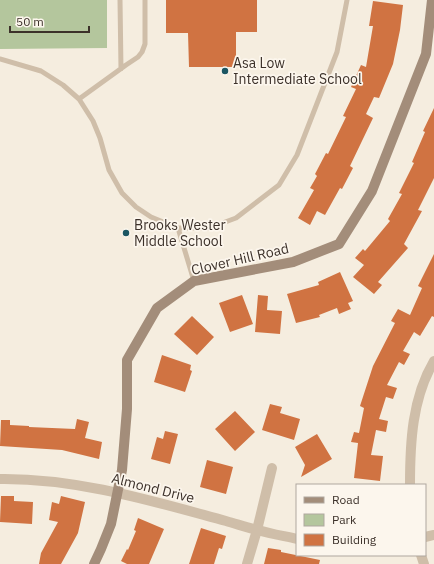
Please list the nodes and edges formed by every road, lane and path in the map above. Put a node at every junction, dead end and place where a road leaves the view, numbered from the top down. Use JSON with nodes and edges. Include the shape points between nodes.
{"nodes":[{"id":1,"x":120,"y":0,"type":"edge"},
{"id":2,"x":145,"y":0,"type":"edge"},
{"id":3,"x":347,"y":0,"type":"edge"},
{"id":4,"x":432,"y":0,"type":"edge"},
{"id":5,"x":0,"y":59,"type":"edge"},
{"id":6,"x":121,"y":69,"type":"junction"},
{"id":7,"x":80,"y":99,"type":"junction"},
{"id":8,"x":178,"y":228,"type":"junction"},
{"id":9,"x":194,"y":281,"type":"junction"},
{"id":10,"x":434,"y":360,"type":"edge"},
{"id":11,"x":272,"y":468,"type":"dead end"},
{"id":12,"x":0,"y":478,"type":"edge"},
{"id":13,"x":410,"y":484,"type":"edge"},
{"id":14,"x":118,"y":493,"type":"junction"},
{"id":15,"x":257,"y":530,"type":"junction"},
{"id":16,"x":296,"y":539,"type":"edge"},
{"id":17,"x":94,"y":564,"type":"edge"},
{"id":18,"x":247,"y":564,"type":"edge"}],
"edges":[{"from":1,"to":6,"type":"lane"},
{"from":2,"to":6,"type":"lane","via":[[145,44],[138,57]]},
{"from":3,"to":8,"type":"lane","via":[[337,52],[297,155],[279,185],[236,218],[209,228]]},
{"from":4,"to":9,"type":"street","name":"Clover Hill Road","via":[[426,54],[372,191],[339,244],[294,262]]},
{"from":5,"to":7,"type":"lane","via":[[41,71]]},
{"from":6,"to":7,"type":"lane"},
{"from":7,"to":8,"type":"lane","via":[[93,121],[109,170],[122,193],[151,217]]},
{"from":8,"to":9,"type":"lane"},
{"from":9,"to":14,"type":"street","name":"Clover Hill Road","via":[[157,308],[127,360],[127,409]]},
{"from":10,"to":13,"type":"street","via":[[422,386],[412,427]]},
{"from":11,"to":15,"type":"street"},
{"from":12,"to":14,"type":"street","name":"Almond Drive","via":[[36,479]]},
{"from":14,"to":15,"type":"street","name":"Almond Drive"},
{"from":14,"to":17,"type":"street","name":"Clover Hill Road","via":[[111,524]]},
{"from":15,"to":16,"type":"street","name":"Almond Drive"},
{"from":15,"to":18,"type":"street"}]}
